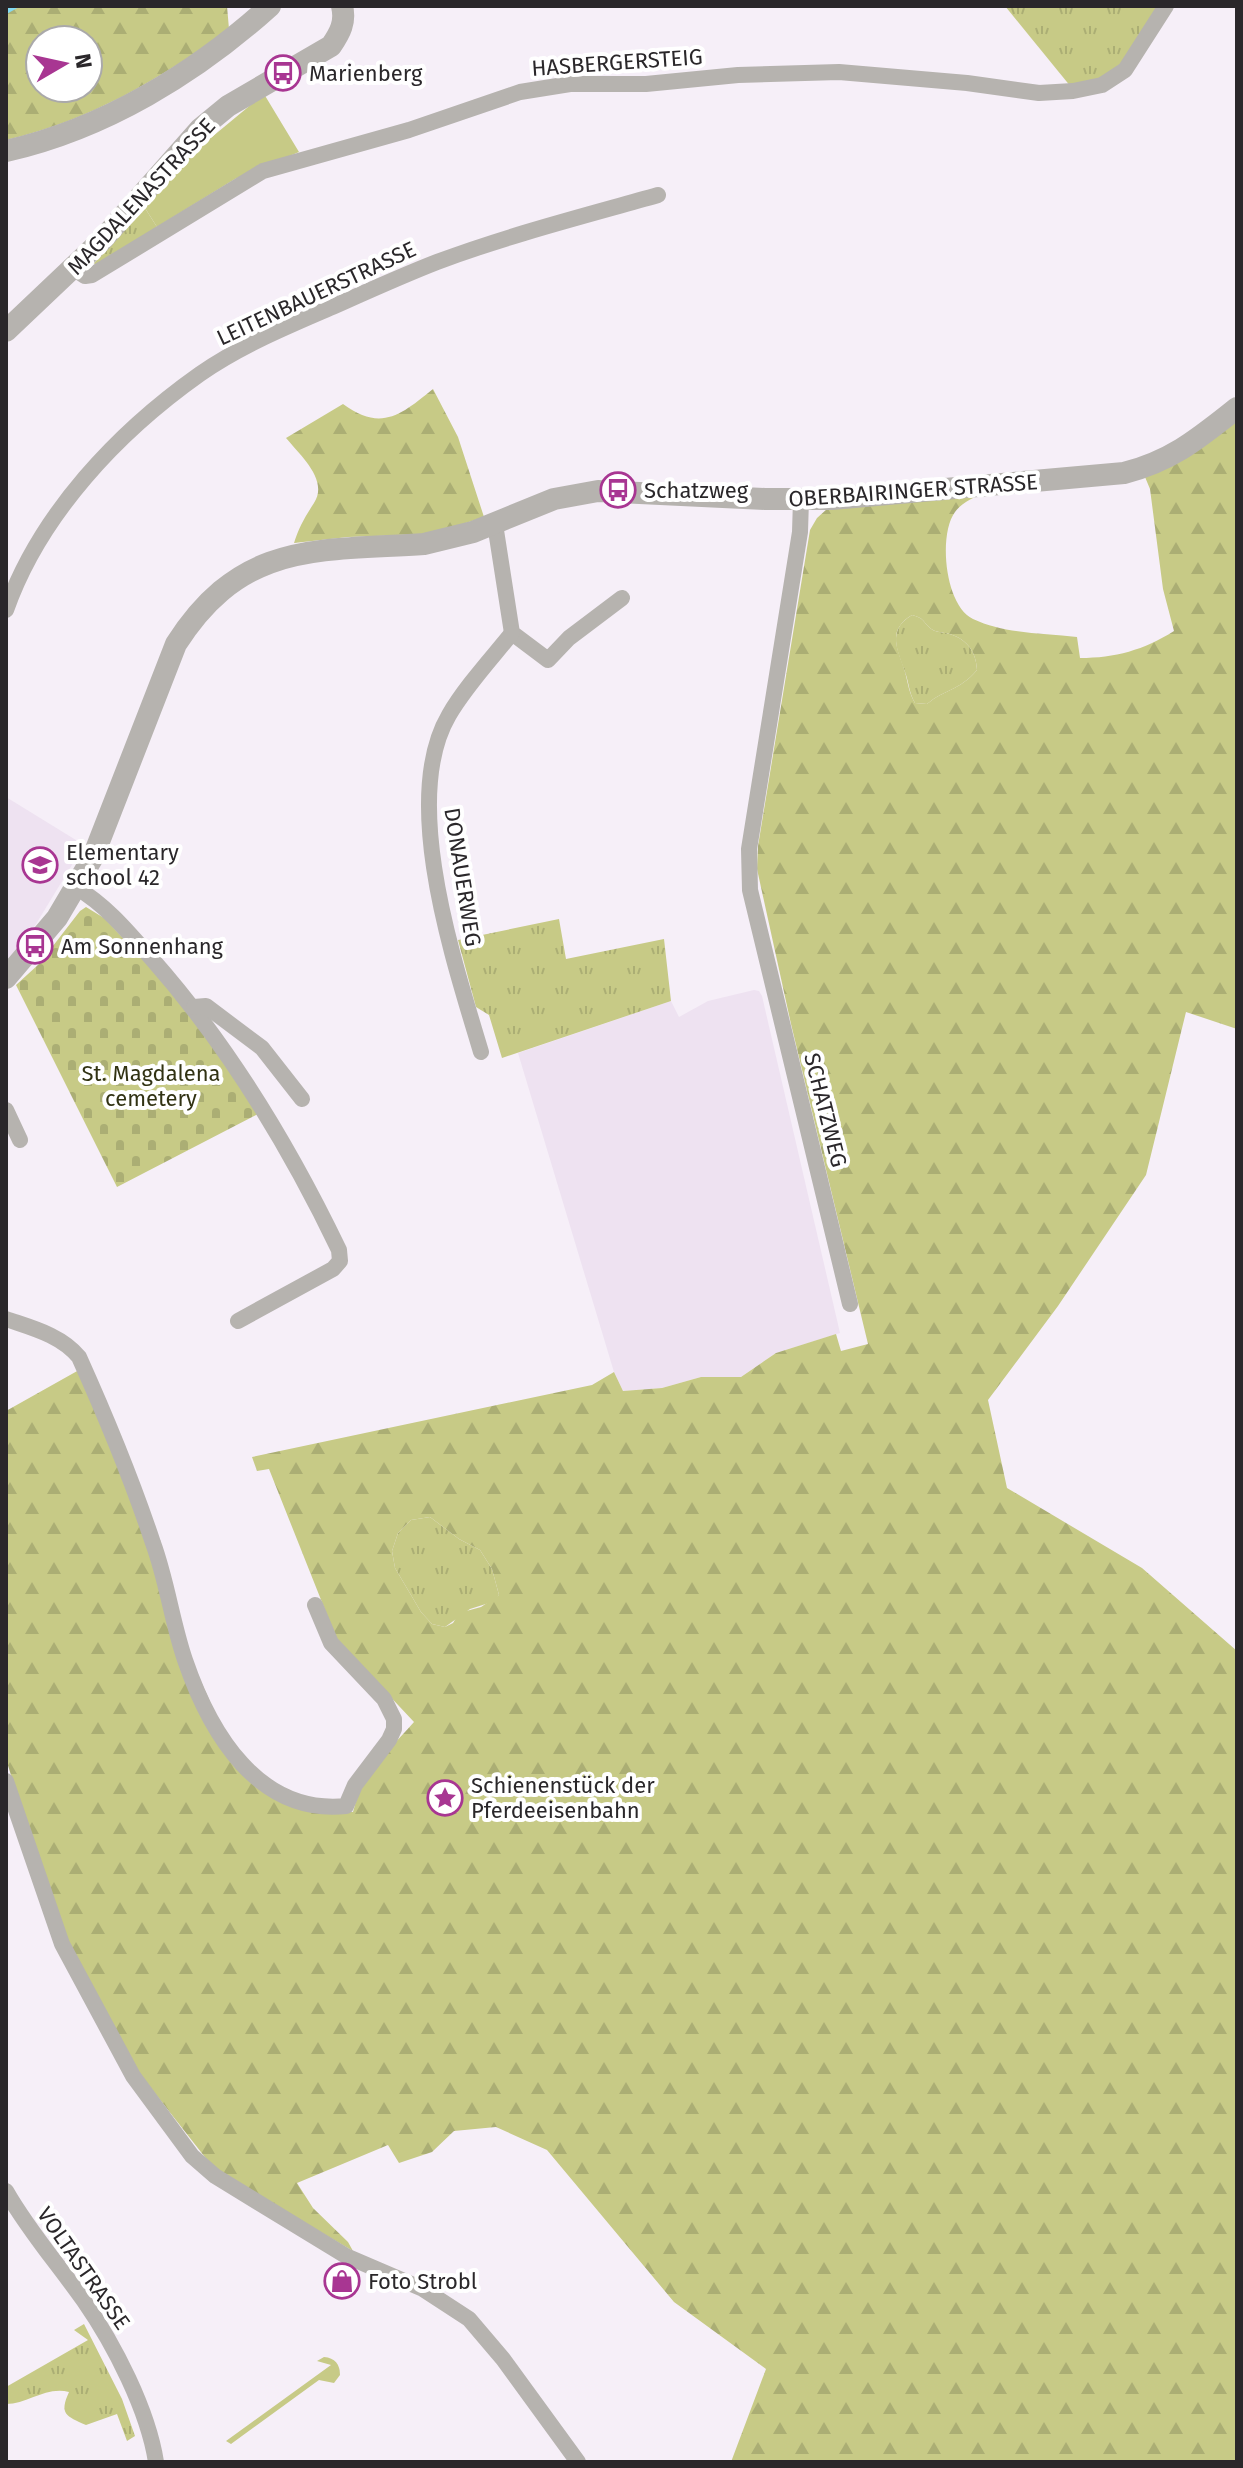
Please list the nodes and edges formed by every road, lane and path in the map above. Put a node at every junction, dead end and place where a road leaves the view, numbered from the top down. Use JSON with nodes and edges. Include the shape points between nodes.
{"nodes":[{"id":1,"x":270,"y":6,"type":"edge"},
{"id":2,"x":342,"y":6,"type":"edge"},
{"id":3,"x":1166,"y":6,"type":"edge"},
{"id":4,"x":6,"y":151,"type":"edge"},
{"id":5,"x":658,"y":195,"type":"dead end"},
{"id":6,"x":73,"y":268,"type":"junction"},
{"id":7,"x":6,"y":331,"type":"edge"},
{"id":8,"x":1237,"y":408,"type":"edge"},
{"id":9,"x":801,"y":500,"type":"junction"},
{"id":10,"x":495,"y":524,"type":"junction"},
{"id":11,"x":622,"y":598,"type":"dead end"},
{"id":12,"x":6,"y":610,"type":"edge"},
{"id":13,"x":512,"y":633,"type":"junction"},
{"id":14,"x":77,"y":888,"type":"junction"},
{"id":15,"x":6,"y":978,"type":"edge"},
{"id":16,"x":194,"y":1007,"type":"junction"},
{"id":17,"x":481,"y":1052,"type":"dead end"},
{"id":18,"x":302,"y":1099,"type":"dead end"},
{"id":19,"x":6,"y":1110,"type":"edge"},
{"id":20,"x":20,"y":1140,"type":"dead end"},
{"id":21,"x":850,"y":1304,"type":"dead end"},
{"id":22,"x":6,"y":1319,"type":"edge"},
{"id":23,"x":238,"y":1321,"type":"dead end"},
{"id":24,"x":315,"y":1605,"type":"dead end"},
{"id":25,"x":6,"y":1781,"type":"edge"},
{"id":26,"x":6,"y":2191,"type":"edge"},
{"id":27,"x":156,"y":2462,"type":"edge"},
{"id":28,"x":578,"y":2462,"type":"edge"}],
"edges":[{"from":1,"to":4,"type":"street","via":[[214,53],[137,99],[78,130]]},
{"from":2,"to":6,"type":"street","name":"MAGDALENASTRASSE","via":[[341,32],[331,46],[228,106],[200,129]]},
{"from":3,"to":6,"type":"street","name":"HASBERGERSTEIG","via":[[1125,70],[1102,85],[1073,91],[1039,93],[839,72],[570,84],[520,92],[263,171],[92,275]]},
{"from":5,"to":12,"type":"street","name":"LEITENBAUERSTRASSE","via":[[434,263],[290,326],[201,374],[89,474],[40,540]]},
{"from":6,"to":7,"type":"street","name":"MAGDALENASTRASSE"},
{"from":8,"to":9,"type":"street","name":"OBERBAIRINGER STRASSE","via":[[1174,455],[1124,473]]},
{"from":9,"to":10,"type":"street","name":"OBERBAIRINGER STRASSE","via":[[598,491],[554,499]]},
{"from":9,"to":21,"type":"street","name":"SCHATZWEG","via":[[748,871]]},
{"from":10,"to":13,"type":"street"},
{"from":10,"to":14,"type":"street","name":"OBERBAIRINGER STRASSE","via":[[424,544],[297,553],[230,584],[191,620],[176,644]]},
{"from":11,"to":13,"type":"street","via":[[548,660]]},
{"from":13,"to":17,"type":"street","name":"DONAUERWEG","via":[[449,714],[429,791],[444,921]]},
{"from":14,"to":15,"type":"street","name":"OBERBAIRINGER STRASSE"},
{"from":14,"to":16,"type":"street","via":[[117,919]]},
{"from":16,"to":18,"type":"street","via":[[206,1006],[262,1048]]},
{"from":16,"to":23,"type":"street","via":[[256,1098],[339,1250],[340,1261],[333,1269]]},
{"from":19,"to":20,"type":"street"},
{"from":22,"to":24,"type":"street","via":[[48,1334],[79,1357],[154,1546],[184,1658],[211,1720],[251,1773],[279,1794],[316,1807],[346,1806],[389,1740],[394,1719],[384,1699],[331,1643]]},
{"from":25,"to":28,"type":"street","via":[[62,1944],[133,2076],[192,2156],[215,2176],[346,2256],[423,2289],[469,2319]]},
{"from":26,"to":27,"type":"street","name":"VOLTASTRASSE","via":[[112,2344]]}]}
